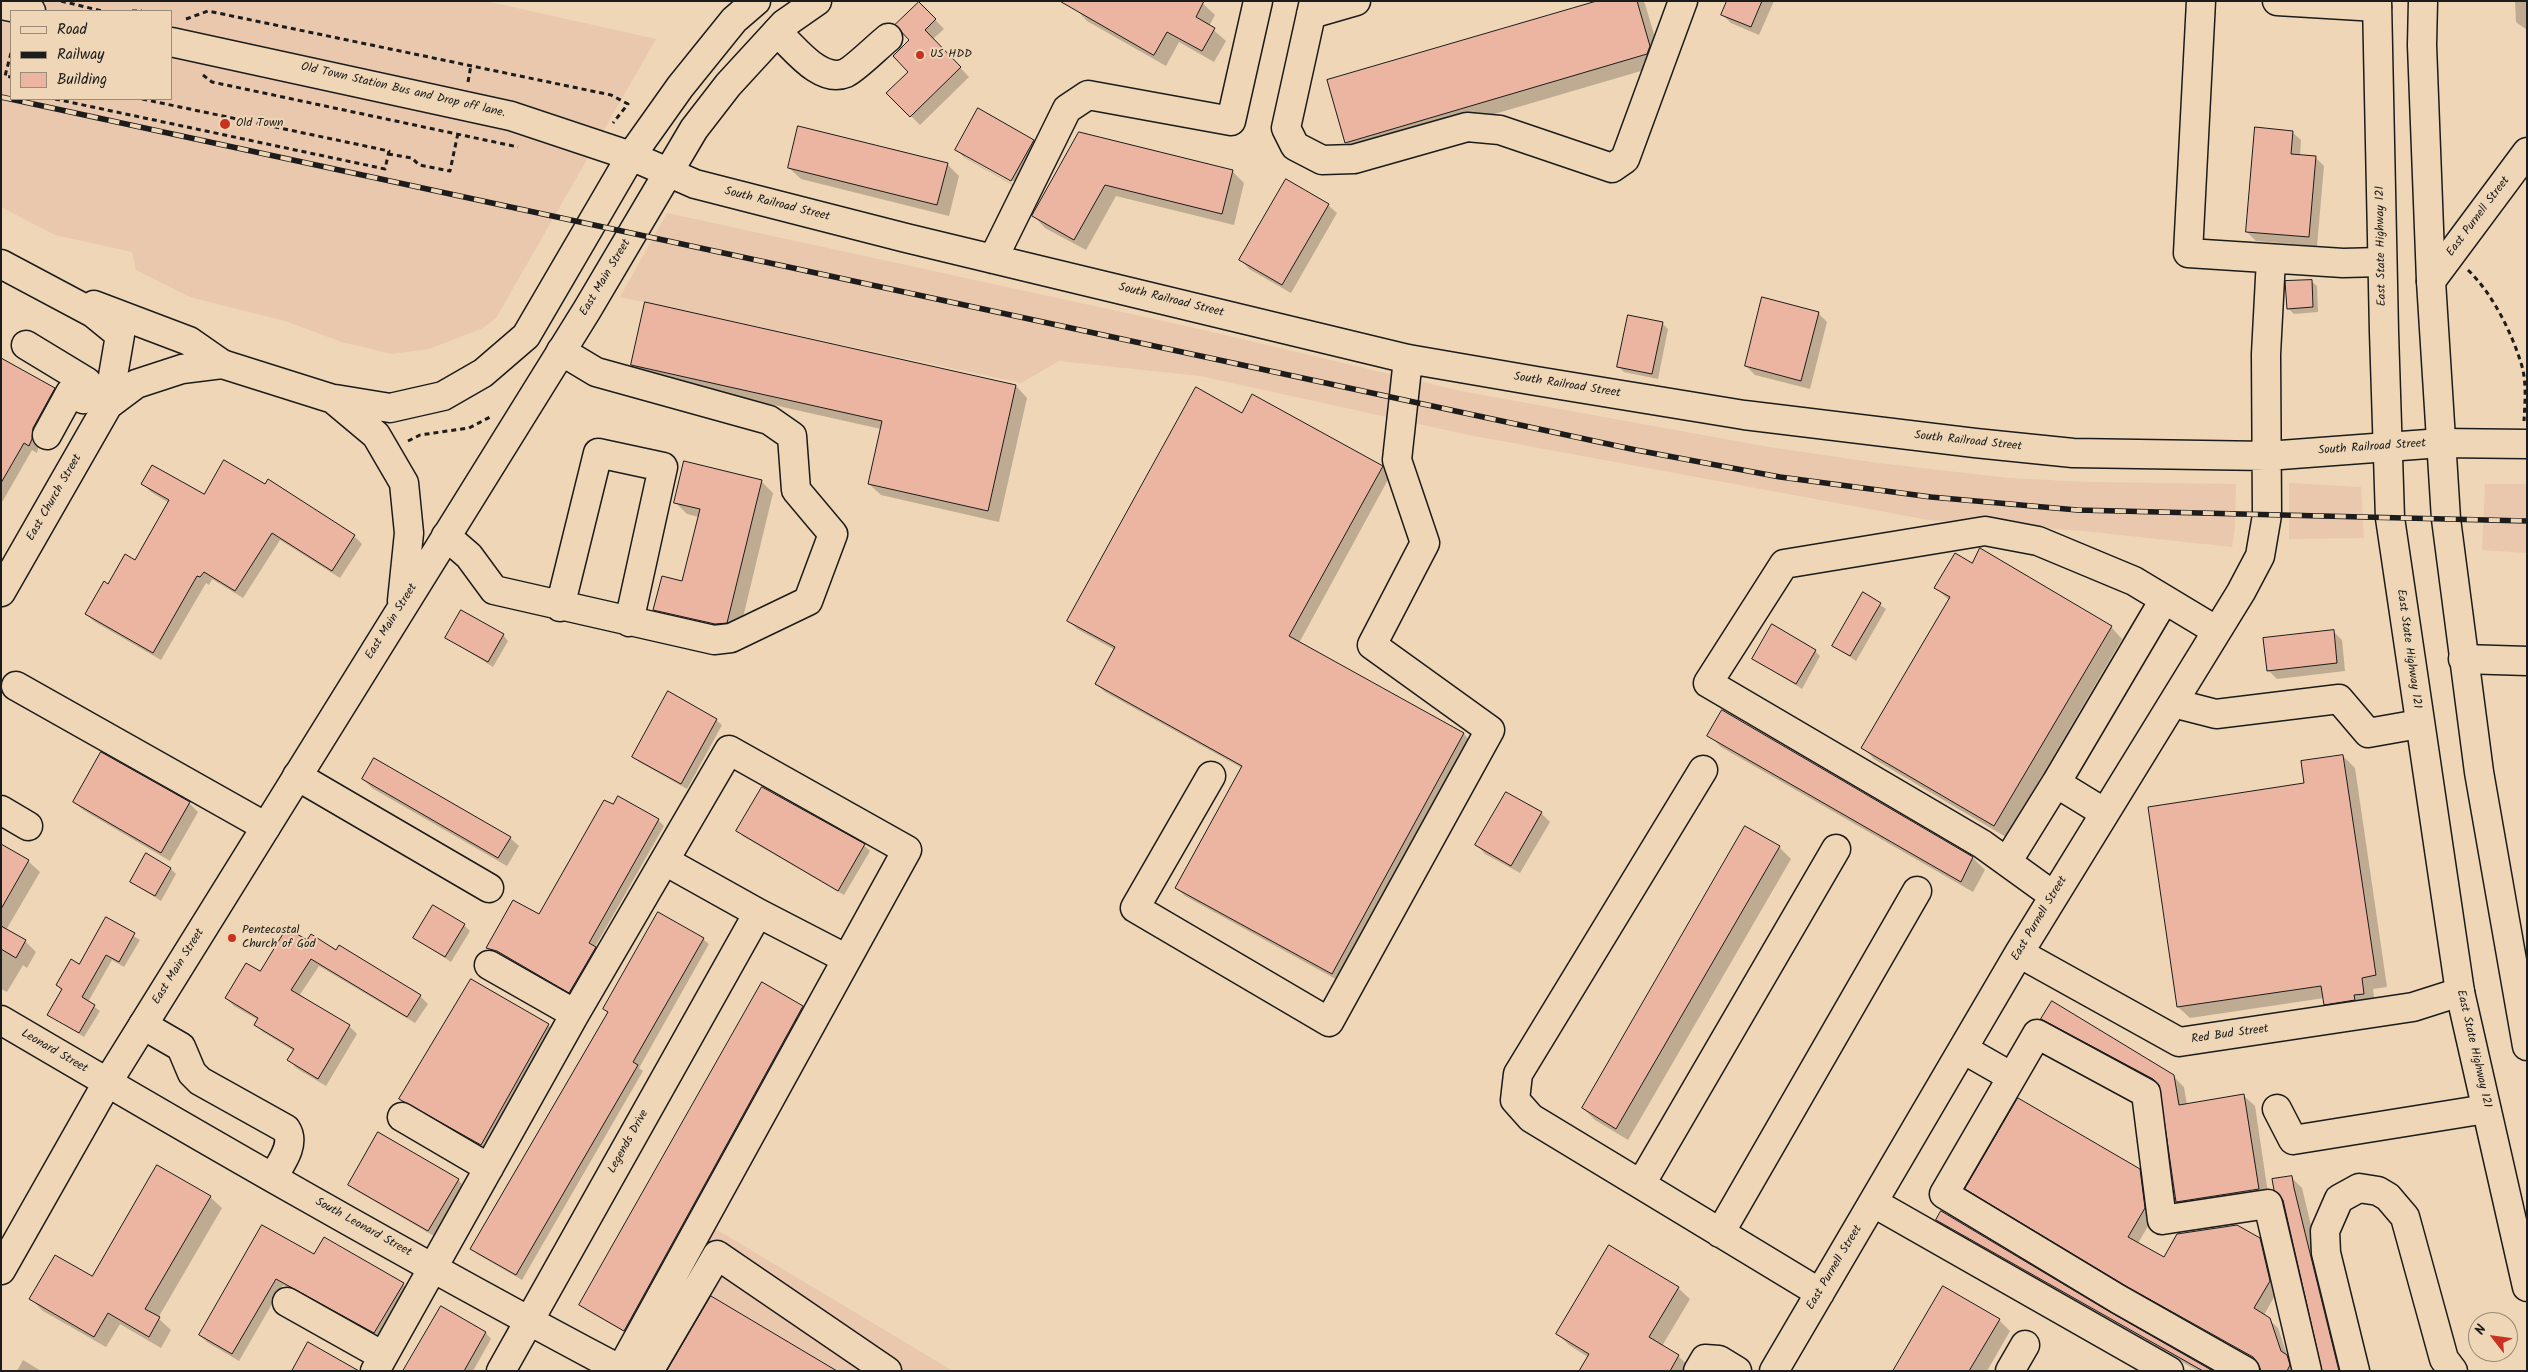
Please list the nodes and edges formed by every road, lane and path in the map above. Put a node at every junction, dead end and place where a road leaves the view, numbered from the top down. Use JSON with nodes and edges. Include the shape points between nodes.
{"nodes":[{"id":1,"x":62,"y":1,"type":"edge"},
{"id":2,"x":756,"y":1,"type":"edge"},
{"id":3,"x":817,"y":1,"type":"edge"},
{"id":4,"x":1258,"y":1,"type":"edge"},
{"id":5,"x":1356,"y":1,"type":"edge"},
{"id":6,"x":1683,"y":1,"type":"edge"},
{"id":7,"x":2201,"y":1,"type":"edge"},
{"id":8,"x":2277,"y":1,"type":"edge"},
{"id":9,"x":2423,"y":1,"type":"edge"},
{"id":10,"x":2377,"y":4,"type":"edge"},
{"id":11,"x":1,"y":5,"type":"edge"},
{"id":12,"x":1312,"y":8,"type":"edge"},
{"id":13,"x":26,"y":10,"type":"edge"},
{"id":14,"x":98,"y":10,"type":"edge"},
{"id":15,"x":177,"y":31,"type":"edge"},
{"id":16,"x":777,"y":32,"type":"junction"},
{"id":17,"x":888,"y":38,"type":"dead end"},
{"id":18,"x":10,"y":57,"type":"edge"},
{"id":19,"x":471,"y":65,"type":"junction"},
{"id":20,"x":199,"y":72,"type":"dead end"},
{"id":21,"x":10,"y":77,"type":"edge"},
{"id":22,"x":60,"y":100,"type":"edge"},
{"id":23,"x":147,"y":100,"type":"edge"},
{"id":24,"x":463,"y":104,"type":"junction"},
{"id":25,"x":610,"y":124,"type":"dead end"},
{"id":26,"x":457,"y":133,"type":"junction"},
{"id":27,"x":525,"y":148,"type":"dead end"},
{"id":28,"x":2527,"y":152,"type":"edge"},
{"id":29,"x":388,"y":154,"type":"junction"},
{"id":30,"x":631,"y":156,"type":"junction"},
{"id":31,"x":667,"y":172,"type":"junction"},
{"id":32,"x":2451,"y":254,"type":"junction"},
{"id":33,"x":993,"y":259,"type":"junction"},
{"id":34,"x":2270,"y":259,"type":"junction"},
{"id":35,"x":2382,"y":262,"type":"junction"},
{"id":36,"x":1,"y":264,"type":"edge"},
{"id":37,"x":2430,"y":281,"type":"junction"},
{"id":38,"x":66,"y":298,"type":"junction"},
{"id":39,"x":26,"y":345,"type":"dead end"},
{"id":40,"x":561,"y":351,"type":"junction"},
{"id":41,"x":1408,"y":358,"type":"junction"},
{"id":42,"x":222,"y":364,"type":"junction"},
{"id":43,"x":99,"y":399,"type":"junction"},
{"id":44,"x":333,"y":399,"type":"junction"},
{"id":45,"x":47,"y":435,"type":"dead end"},
{"id":46,"x":2441,"y":443,"type":"junction"},
{"id":47,"x":2525,"y":444,"type":"edge"},
{"id":48,"x":2388,"y":446,"type":"junction"},
{"id":49,"x":2267,"y":456,"type":"junction"},
{"id":50,"x":446,"y":536,"type":"junction"},
{"id":51,"x":1,"y":592,"type":"edge"},
{"id":52,"x":2164,"y":600,"type":"junction"},
{"id":53,"x":560,"y":607,"type":"junction"},
{"id":54,"x":401,"y":608,"type":"junction"},
{"id":55,"x":630,"y":622,"type":"junction"},
{"id":56,"x":2217,"y":631,"type":"junction"},
{"id":57,"x":2463,"y":659,"type":"junction"},
{"id":58,"x":2527,"y":661,"type":"edge"},
{"id":59,"x":16,"y":686,"type":"dead end"},
{"id":60,"x":2173,"y":703,"type":"junction"},
{"id":61,"x":2419,"y":724,"type":"junction"},
{"id":62,"x":1703,"y":770,"type":"dead end"},
{"id":63,"x":297,"y":776,"type":"junction"},
{"id":64,"x":1211,"y":776,"type":"dead end"},
{"id":65,"x":2056,"y":782,"type":"junction"},
{"id":66,"x":1,"y":810,"type":"edge"},
{"id":67,"x":2105,"y":813,"type":"junction"},
{"id":68,"x":28,"y":826,"type":"dead end"},
{"id":69,"x":266,"y":827,"type":"junction"},
{"id":70,"x":1836,"y":849,"type":"dead end"},
{"id":71,"x":665,"y":861,"type":"junction"},
{"id":72,"x":2007,"y":862,"type":"junction"},
{"id":73,"x":489,"y":888,"type":"dead end"},
{"id":74,"x":1918,"y":891,"type":"dead end"},
{"id":75,"x":2054,"y":896,"type":"junction"},
{"id":76,"x":758,"y":913,"type":"junction"},
{"id":77,"x":2019,"y":953,"type":"junction"},
{"id":78,"x":847,"y":959,"type":"junction"},
{"id":79,"x":489,"y":965,"type":"dead end"},
{"id":80,"x":2460,"y":992,"type":"junction"},
{"id":81,"x":575,"y":1014,"type":"junction"},
{"id":82,"x":1,"y":1020,"type":"edge"},
{"id":83,"x":143,"y":1025,"type":"junction"},
{"id":84,"x":2527,"y":1046,"type":"edge"},
{"id":85,"x":1963,"y":1049,"type":"junction"},
{"id":86,"x":2012,"y":1077,"type":"junction"},
{"id":87,"x":107,"y":1083,"type":"junction"},
{"id":88,"x":2277,"y":1109,"type":"dead end"},
{"id":89,"x":2486,"y":1109,"type":"junction"},
{"id":90,"x":402,"y":1118,"type":"dead end"},
{"id":91,"x":489,"y":1168,"type":"junction"},
{"id":92,"x":274,"y":1177,"type":"junction"},
{"id":93,"x":1641,"y":1184,"type":"junction"},
{"id":94,"x":1874,"y":1204,"type":"junction"},
{"id":95,"x":1720,"y":1232,"type":"junction"},
{"id":96,"x":434,"y":1267,"type":"junction"},
{"id":97,"x":1,"y":1270,"type":"edge"},
{"id":98,"x":2527,"y":1288,"type":"edge"},
{"id":99,"x":1820,"y":1293,"type":"junction"},
{"id":100,"x":287,"y":1302,"type":"dead end"},
{"id":101,"x":529,"y":1321,"type":"junction"},
{"id":102,"x":2025,"y":1345,"type":"dead end"},
{"id":103,"x":379,"y":1364,"type":"edge"},
{"id":104,"x":620,"y":1370,"type":"edge"},
{"id":105,"x":501,"y":1371,"type":"edge"},
{"id":106,"x":649,"y":1371,"type":"edge"},
{"id":107,"x":887,"y":1371,"type":"edge"},
{"id":108,"x":1698,"y":1371,"type":"edge"},
{"id":109,"x":1737,"y":1371,"type":"edge"},
{"id":110,"x":1774,"y":1371,"type":"edge"},
{"id":111,"x":2010,"y":1371,"type":"edge"},
{"id":112,"x":2169,"y":1371,"type":"edge"},
{"id":113,"x":2245,"y":1371,"type":"edge"},
{"id":114,"x":2307,"y":1371,"type":"edge"},
{"id":115,"x":2355,"y":1371,"type":"edge"},
{"id":116,"x":2453,"y":1371,"type":"edge"}],
"edges":[{"from":1,"to":14,"type":"path"},
{"from":2,"to":30,"type":"street","via":[[734,20],[680,87]]},
{"from":3,"to":16,"type":"street","name":"East Main Street"},
{"from":4,"to":33,"type":"street","via":[[1231,121],[1088,95],[1067,109]]},
{"from":5,"to":12,"type":"street"},
{"from":6,"to":12,"type":"street","via":[[1624,160],[1612,168],[1500,130],[1467,127],[1354,158],[1322,160],[1295,146],[1286,128]]},
{"from":7,"to":34,"type":"street","via":[[2188,253]]},
{"from":8,"to":10,"type":"street"},
{"from":9,"to":37,"type":"street"},
{"from":10,"to":35,"type":"street","name":"East State Highway 121"},
{"from":11,"to":13,"type":"street"},
{"from":15,"to":19,"type":"path","via":[[208,11]]},
{"from":15,"to":24,"type":"street","name":"Old Town Station Bus and Drop off lane."},
{"from":16,"to":17,"type":"street","via":[[827,75],[846,73]]},
{"from":16,"to":31,"type":"street","name":"East Main Street","via":[[728,84]]},
{"from":18,"to":21,"type":"path","via":[[5,76]]},
{"from":19,"to":24,"type":"path"},
{"from":19,"to":25,"type":"path","via":[[612,95],[628,104]]},
{"from":20,"to":26,"type":"path","via":[[212,82]]},
{"from":22,"to":29,"type":"path","via":[[385,169]]},
{"from":23,"to":29,"type":"path","via":[[389,151]]},
{"from":24,"to":26,"type":"path"},
{"from":24,"to":30,"type":"street","name":"Old Town Station Bus and Drop off lane.","via":[[536,123]]},
{"from":26,"to":27,"type":"path"},
{"from":26,"to":29,"type":"path","via":[[450,171]]},
{"from":28,"to":32,"type":"street","name":"East Purnell Street"},
{"from":30,"to":31,"type":"street","name":"South Railroad Street"},
{"from":30,"to":44,"type":"street","via":[[526,336],[483,373],[444,396],[390,408]]},
{"from":31,"to":33,"type":"street","name":"South Railroad Street","via":[[695,184]]},
{"from":31,"to":40,"type":"street","name":"East Main Street"},
{"from":32,"to":37,"type":"street","name":"East Purnell Street"},
{"from":32,"to":47,"type":"path","via":[[2478,279],[2495,306],[2522,364]]},
{"from":33,"to":41,"type":"street","name":"South Railroad Street"},
{"from":34,"to":35,"type":"street"},
{"from":34,"to":49,"type":"street","name":"East Purnell Street","via":[[2266,354]]},
{"from":35,"to":48,"type":"street","name":"East State Highway 121"},
{"from":36,"to":38,"type":"street"},
{"from":37,"to":46,"type":"street"},
{"from":38,"to":42,"type":"street","via":[[102,307],[189,341]]},
{"from":38,"to":43,"type":"street","via":[[93,313],[120,335]]},
{"from":39,"to":43,"type":"street","via":[[87,382]]},
{"from":40,"to":50,"type":"street","name":"East Main Street"},
{"from":40,"to":55,"type":"street","via":[[596,372],[769,420],[792,436],[796,490],[833,534],[808,601],[731,638],[714,640]]},
{"from":41,"to":49,"type":"street","name":"South Railroad Street","via":[[1744,415],[1975,443],[2073,453]]},
{"from":41,"to":64,"type":"street","via":[[1397,460],[1425,543],[1372,644],[1490,730],[1329,1022],[1135,908]]},
{"from":42,"to":43,"type":"street","via":[[182,369]]},
{"from":42,"to":44,"type":"street"},
{"from":43,"to":45,"type":"street","via":[[83,399],[70,393]]},
{"from":43,"to":51,"type":"street","name":"East Church Street"},
{"from":44,"to":54,"type":"street","via":[[376,435],[404,483],[409,533]]},
{"from":46,"to":47,"type":"street","name":"South Railroad Street"},
{"from":46,"to":48,"type":"street","name":"South Railroad Street"},
{"from":46,"to":57,"type":"street","via":[[2446,519]]},
{"from":48,"to":49,"type":"street","name":"South Railroad Street"},
{"from":48,"to":61,"type":"street","name":"East State Highway 121","via":[[2390,518]]},
{"from":49,"to":56,"type":"street","name":"East Purnell Street","via":[[2267,515],[2260,556]]},
{"from":50,"to":53,"type":"street","via":[[469,556],[494,590]]},
{"from":50,"to":54,"type":"street","name":"East Main Street"},
{"from":52,"to":56,"type":"street"},
{"from":52,"to":65,"type":"street"},
{"from":52,"to":72,"type":"street","via":[[2134,581],[2038,541],[1985,531],[1784,564],[1708,683],[1982,844]]},
{"from":53,"to":55,"type":"street"},
{"from":53,"to":55,"type":"street","via":[[598,453],[662,467]]},
{"from":54,"to":63,"type":"street","name":"East Main Street"},
{"from":56,"to":60,"type":"street","name":"East Purnell Street"},
{"from":57,"to":58,"type":"street"},
{"from":57,"to":84,"type":"street","via":[[2479,772]]},
{"from":59,"to":69,"type":"street"},
{"from":60,"to":61,"type":"street","via":[[2216,714],[2339,699],[2368,733]]},
{"from":60,"to":67,"type":"street","name":"East Purnell Street"},
{"from":61,"to":80,"type":"street","name":"East State Highway 121"},
{"from":62,"to":93,"type":"street","via":[[1518,1074],[1515,1100],[1531,1118]]},
{"from":63,"to":69,"type":"street","name":"East Main Street"},
{"from":63,"to":73,"type":"street"},
{"from":65,"to":67,"type":"street"},
{"from":65,"to":72,"type":"street"},
{"from":66,"to":68,"type":"street"},
{"from":67,"to":75,"type":"street","name":"East Purnell Street"},
{"from":69,"to":83,"type":"street","name":"East Main Street"},
{"from":70,"to":93,"type":"street"},
{"from":71,"to":76,"type":"street"},
{"from":71,"to":78,"type":"street","via":[[730,750],[907,850]]},
{"from":71,"to":81,"type":"street"},
{"from":72,"to":75,"type":"street"},
{"from":74,"to":95,"type":"street"},
{"from":75,"to":77,"type":"street","name":"East Purnell Street"},
{"from":76,"to":78,"type":"street"},
{"from":76,"to":101,"type":"street","name":"Legends Drive"},
{"from":77,"to":80,"type":"street","name":"Red Bud Street","via":[[2179,1042],[2413,1007]]},
{"from":77,"to":85,"type":"street","name":"East Purnell Street"},
{"from":78,"to":104,"type":"street"},
{"from":79,"to":81,"type":"street"},
{"from":80,"to":89,"type":"street","name":"East State Highway 121"},
{"from":81,"to":91,"type":"street"},
{"from":82,"to":87,"type":"street","name":"Leonard Street"},
{"from":83,"to":87,"type":"street","name":"East Main Street"},
{"from":83,"to":92,"type":"street","via":[[181,1047],[192,1073],[200,1081],[286,1129],[290,1135],[289,1146]]},
{"from":85,"to":86,"type":"street"},
{"from":85,"to":94,"type":"street","name":"East Purnell Street"},
{"from":86,"to":113,"type":"street","via":[[1944,1194]]},
{"from":86,"to":114,"type":"street","via":[[2037,1034],[2146,1094],[2162,1220],[2268,1204]]},
{"from":87,"to":92,"type":"street","name":"South Leonard Street"},
{"from":87,"to":97,"type":"street","name":"East Main Street"},
{"from":88,"to":89,"type":"street","via":[[2293,1140]]},
{"from":89,"to":98,"type":"street","name":"East State Highway 121"},
{"from":90,"to":91,"type":"street"},
{"from":91,"to":96,"type":"street"},
{"from":92,"to":96,"type":"street","name":"South Leonard Street"},
{"from":93,"to":95,"type":"street"},
{"from":94,"to":99,"type":"street","name":"East Purnell Street"},
{"from":94,"to":112,"type":"street"},
{"from":95,"to":99,"type":"street"},
{"from":96,"to":101,"type":"street","name":"South Leonard Street"},
{"from":96,"to":103,"type":"street"},
{"from":99,"to":110,"type":"street","name":"East Purnell Street"},
{"from":100,"to":103,"type":"street"},
{"from":101,"to":104,"type":"street","name":"South Leonard Street"},
{"from":101,"to":105,"type":"street","name":"Legends Drive"},
{"from":102,"to":111,"type":"street"},
{"from":106,"to":107,"type":"street","via":[[717,1255]]},
{"from":108,"to":109,"type":"street","via":[[1705,1359],[1719,1360]]},
{"from":115,"to":116,"type":"street","via":[[2326,1253],[2325,1231],[2339,1199],[2359,1188],[2378,1191],[2388,1197],[2405,1217],[2444,1359]]}]}
